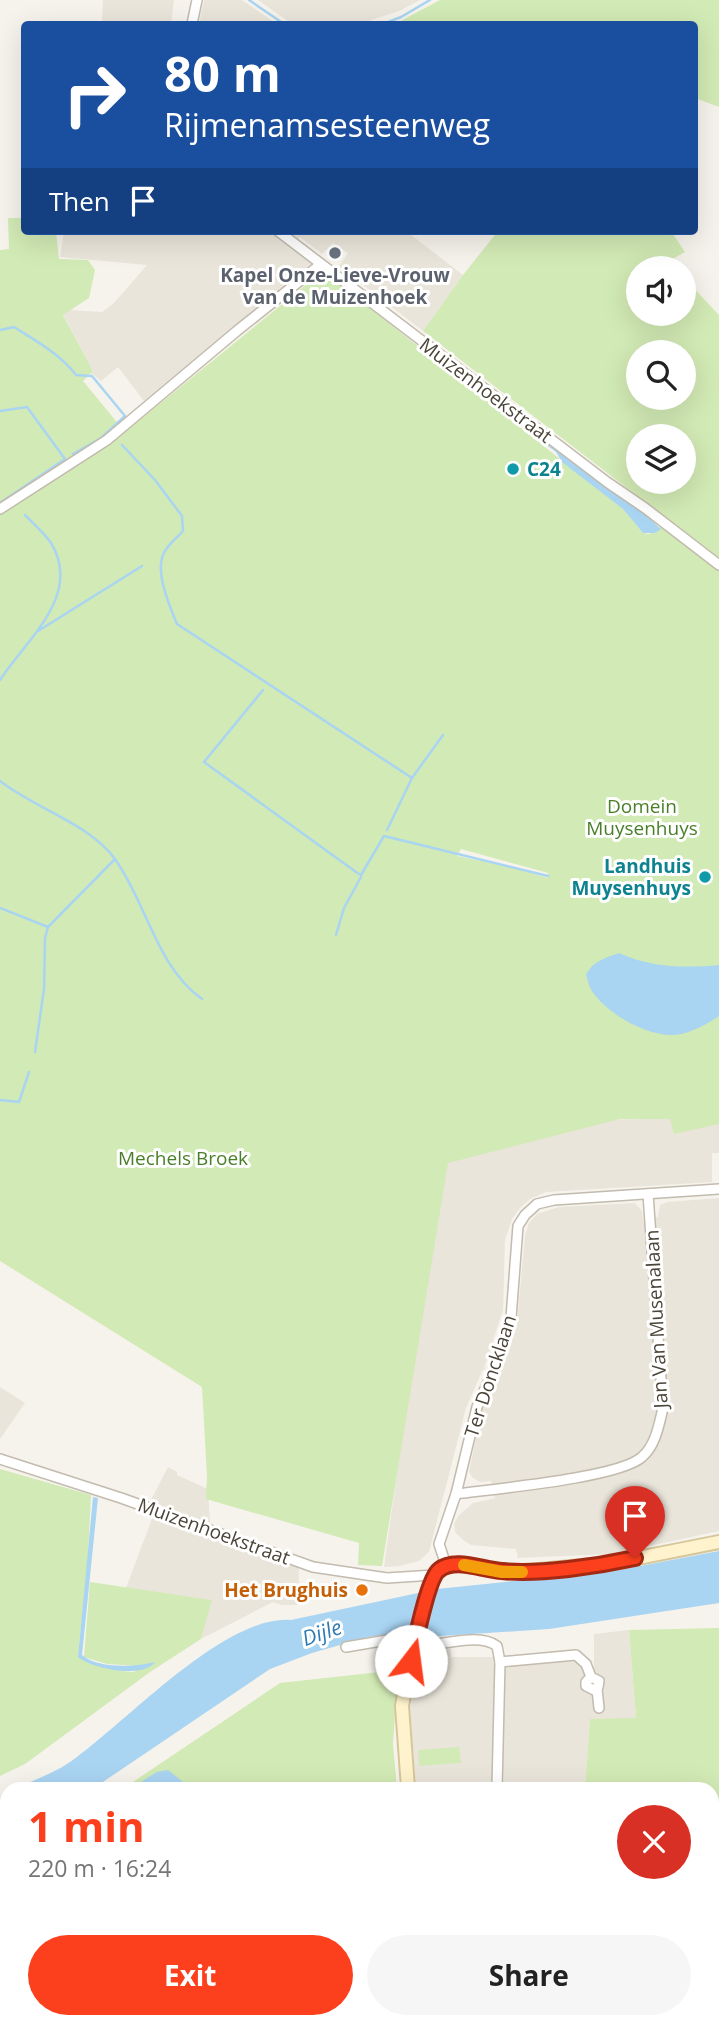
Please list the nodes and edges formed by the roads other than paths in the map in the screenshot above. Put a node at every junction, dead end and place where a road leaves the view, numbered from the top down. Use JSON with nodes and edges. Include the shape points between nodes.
{"nodes":[{"id":1,"x":197,"y":0,"type":"edge"},
{"id":2,"x":192,"y":21,"type":"edge"},
{"id":3,"x":283,"y":235,"type":"edge"},
{"id":4,"x":321,"y":264,"type":"junction"},
{"id":5,"x":0,"y":509,"type":"edge"},
{"id":6,"x":719,"y":565,"type":"edge"},
{"id":7,"x":719,"y":1189,"type":"edge"},
{"id":8,"x":648,"y":1194,"type":"junction"},
{"id":9,"x":0,"y":1459,"type":"edge"},
{"id":10,"x":456,"y":1494,"type":"junction"},
{"id":11,"x":719,"y":1542,"type":"edge"},
{"id":12,"x":446,"y":1565,"type":"junction"},
{"id":13,"x":432,"y":1580,"type":"junction"},
{"id":14,"x":416,"y":1643,"type":"junction"},
{"id":15,"x":346,"y":1647,"type":"dead end"},
{"id":16,"x":500,"y":1662,"type":"junction"},
{"id":17,"x":404,"y":1690,"type":"junction"},
{"id":18,"x":599,"y":1708,"type":"dead end"},
{"id":19,"x":407,"y":1782,"type":"edge"},
{"id":20,"x":497,"y":1782,"type":"edge"}],
"edges":[{"from":1,"to":2,"type":"street"},
{"from":3,"to":4,"type":"street","name":"Muizenhoekstraat"},
{"from":4,"to":5,"type":"street","via":[[107,440]]},
{"from":4,"to":6,"type":"street","name":"Muizenhoekstraat"},
{"from":7,"to":8,"type":"street","name":"Ter Doncklaan"},
{"from":8,"to":10,"type":"street","name":"Ter Doncklaan","via":[[554,1200],[537,1204],[525,1214],[515,1244],[511,1318],[477,1407]]},
{"from":8,"to":10,"type":"street","name":"Jan Van Musenalaan","via":[[663,1408],[656,1437],[642,1457],[624,1467]]},
{"from":9,"to":13,"type":"street","name":"Muizenhoekstraat","via":[[313,1567]]},
{"from":10,"to":12,"type":"street","name":"Ter Doncklaan","via":[[439,1544]]},
{"from":11,"to":12,"type":"street","via":[[613,1563],[519,1572]]},
{"from":12,"to":13,"type":"street"},
{"from":13,"to":14,"type":"street"},
{"from":14,"to":16,"type":"street","via":[[488,1640],[497,1646]]},
{"from":14,"to":17,"type":"street"},
{"from":15,"to":17,"type":"street","via":[[393,1639],[397,1678]]},
{"from":16,"to":18,"type":"street","via":[[576,1655],[591,1677],[586,1686],[597,1689]]},
{"from":16,"to":20,"type":"street"},
{"from":17,"to":19,"type":"street"}]}
